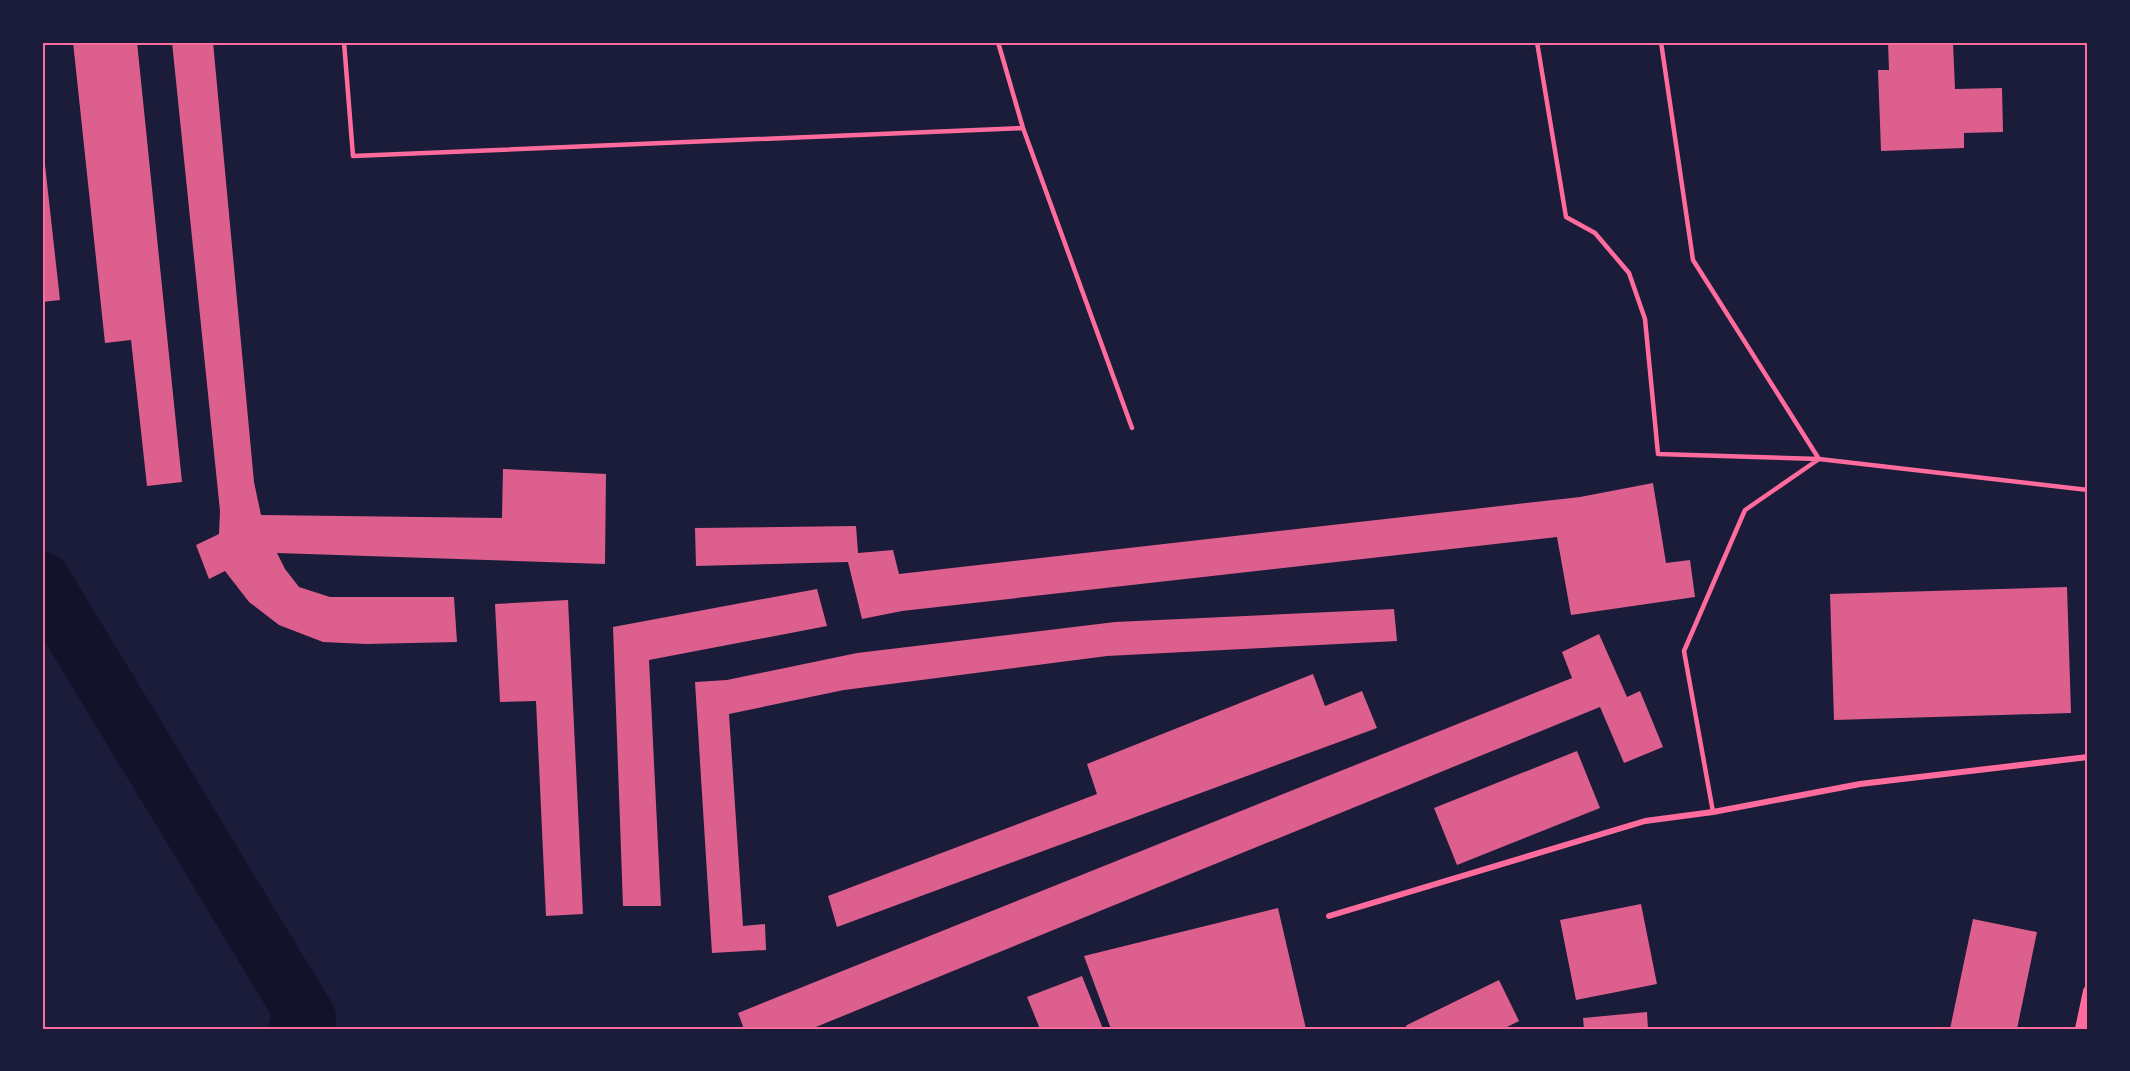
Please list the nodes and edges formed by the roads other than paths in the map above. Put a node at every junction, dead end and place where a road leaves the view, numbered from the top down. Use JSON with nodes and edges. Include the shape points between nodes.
{"nodes":[{"id":1,"x":344,"y":42,"type":"edge"},
{"id":2,"x":998,"y":42,"type":"edge"},
{"id":3,"x":1537,"y":42,"type":"edge"},
{"id":4,"x":1661,"y":42,"type":"edge"},
{"id":5,"x":1023,"y":128,"type":"junction"},
{"id":6,"x":1132,"y":428,"type":"dead end"},
{"id":7,"x":1819,"y":459,"type":"junction"},
{"id":8,"x":2088,"y":490,"type":"edge"},
{"id":9,"x":2088,"y":757,"type":"edge"},
{"id":10,"x":1713,"y":812,"type":"junction"},
{"id":11,"x":1329,"y":916,"type":"dead end"},
{"id":12,"x":2088,"y":991,"type":"edge"},
{"id":13,"x":2080,"y":1029,"type":"edge"}],
"edges":[{"from":1,"to":5,"type":"lane","via":[[353,156]]},
{"from":2,"to":5,"type":"lane"},
{"from":3,"to":7,"type":"lane","via":[[1566,217],[1595,233],[1629,273],[1645,319],[1658,454]]},
{"from":4,"to":7,"type":"lane","via":[[1693,260]]},
{"from":5,"to":6,"type":"lane"},
{"from":7,"to":8,"type":"lane"},
{"from":7,"to":10,"type":"lane","via":[[1745,510],[1684,651]]},
{"from":9,"to":10,"type":"street","via":[[1860,784]]},
{"from":10,"to":11,"type":"street","via":[[1645,821]]},
{"from":12,"to":13,"type":"street"}]}
